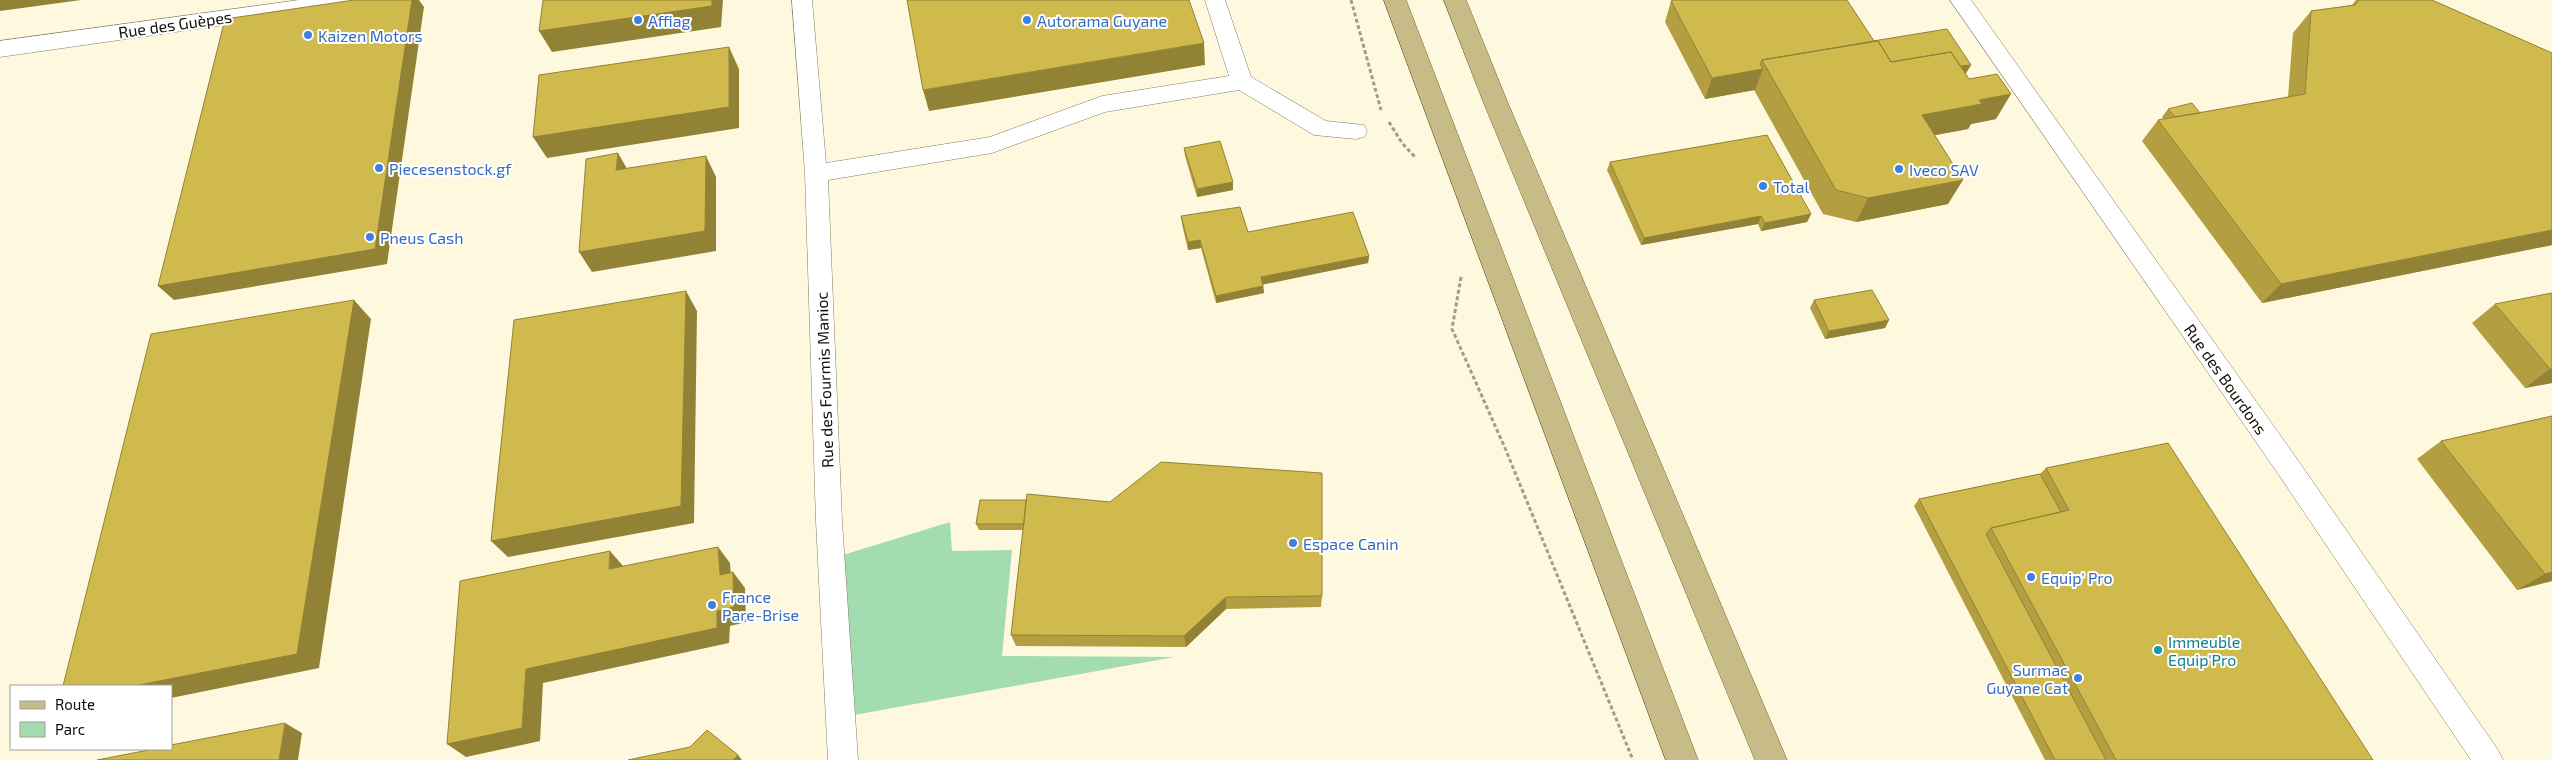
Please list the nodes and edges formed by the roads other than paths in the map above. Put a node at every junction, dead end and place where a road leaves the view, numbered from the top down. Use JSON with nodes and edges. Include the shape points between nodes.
{"nodes":[{"id":1,"x":351,"y":0,"type":"edge"},
{"id":2,"x":802,"y":0,"type":"edge"},
{"id":3,"x":1214,"y":0,"type":"edge"},
{"id":4,"x":1395,"y":0,"type":"edge"},
{"id":5,"x":1455,"y":0,"type":"edge"},
{"id":6,"x":1960,"y":0,"type":"edge"},
{"id":7,"x":0,"y":48,"type":"edge"},
{"id":8,"x":1242,"y":82,"type":"junction"},
{"id":9,"x":1356,"y":131,"type":"dead end"},
{"id":10,"x":816,"y":173,"type":"junction"},
{"id":11,"x":843,"y":760,"type":"edge"},
{"id":12,"x":1682,"y":760,"type":"edge"},
{"id":13,"x":1771,"y":760,"type":"edge"},
{"id":14,"x":2488,"y":760,"type":"edge"}],
"edges":[{"from":1,"to":7,"type":"lane","name":"Rue des Guèpes"},
{"from":2,"to":10,"type":"lane","name":"Rue des Fourmis Manioc"},
{"from":3,"to":8,"type":"lane"},
{"from":4,"to":12,"type":"main road"},
{"from":5,"to":13,"type":"main road"},
{"from":6,"to":14,"type":"lane","name":"Rue des Bourdons","via":[[2288,467]]},
{"from":8,"to":9,"type":"lane","via":[[1322,129]]},
{"from":8,"to":10,"type":"lane","via":[[1102,104],[992,144]]},
{"from":10,"to":11,"type":"lane","name":"Rue des Fourmis Manioc","via":[[829,512]]}]}
